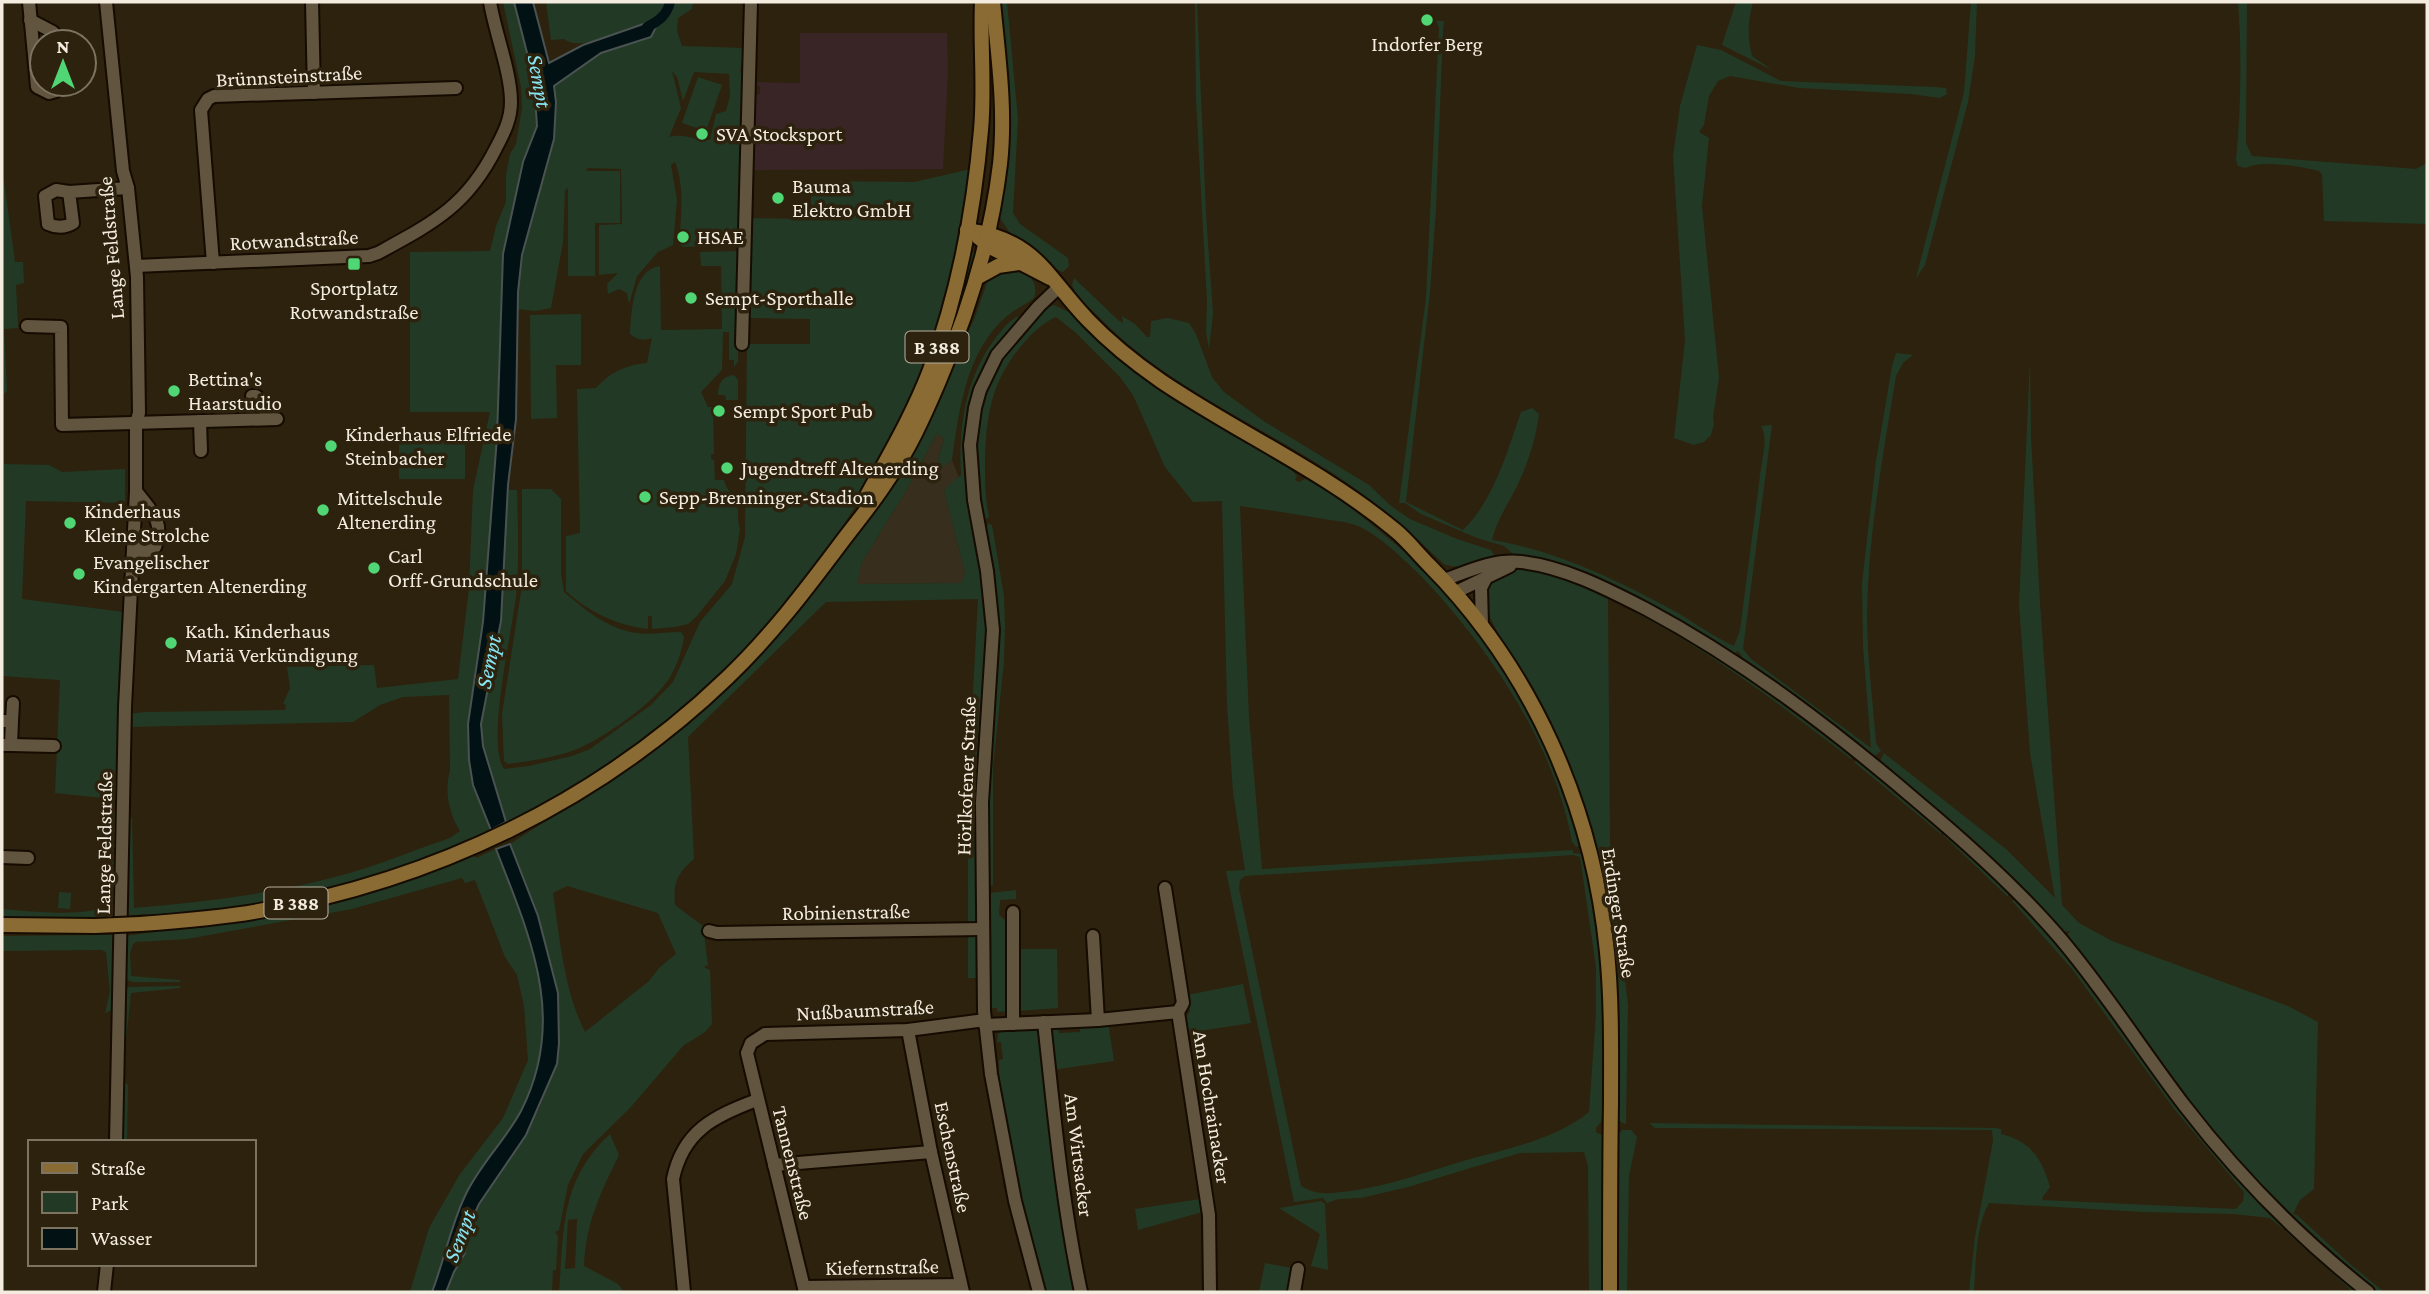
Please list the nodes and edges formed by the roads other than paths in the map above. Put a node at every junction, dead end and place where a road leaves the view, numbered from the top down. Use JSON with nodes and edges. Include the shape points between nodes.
{"nodes":[{"id":1,"x":29,"y":2,"type":"edge"},
{"id":2,"x":106,"y":2,"type":"edge"},
{"id":3,"x":312,"y":2,"type":"edge"},
{"id":4,"x":491,"y":2,"type":"edge"},
{"id":5,"x":751,"y":2,"type":"edge"},
{"id":6,"x":982,"y":2,"type":"edge"},
{"id":7,"x":993,"y":2,"type":"edge"},
{"id":8,"x":30,"y":20,"type":"junction"},
{"id":9,"x":31,"y":28,"type":"edge"},
{"id":10,"x":45,"y":28,"type":"edge"},
{"id":11,"x":456,"y":88,"type":"dead end"},
{"id":12,"x":314,"y":93,"type":"junction"},
{"id":13,"x":128,"y":188,"type":"junction"},
{"id":14,"x":69,"y":192,"type":"dead end"},
{"id":15,"x":967,"y":230,"type":"junction"},
{"id":16,"x":987,"y":238,"type":"junction"},
{"id":17,"x":213,"y":263,"type":"junction"},
{"id":18,"x":1020,"y":263,"type":"junction"},
{"id":19,"x":136,"y":266,"type":"junction"},
{"id":20,"x":978,"y":277,"type":"junction"},
{"id":21,"x":1057,"y":284,"type":"junction"},
{"id":22,"x":27,"y":326,"type":"dead end"},
{"id":23,"x":742,"y":344,"type":"dead end"},
{"id":24,"x":252,"y":396,"type":"dead end"},
{"id":25,"x":200,"y":421,"type":"junction"},
{"id":26,"x":136,"y":423,"type":"junction"},
{"id":27,"x":201,"y":451,"type":"dead end"},
{"id":28,"x":136,"y":491,"type":"junction"},
{"id":29,"x":843,"y":541,"type":"junction"},
{"id":30,"x":133,"y":545,"type":"junction"},
{"id":31,"x":1524,"y":562,"type":"junction"},
{"id":32,"x":1487,"y":576,"type":"junction"},
{"id":33,"x":1444,"y":580,"type":"junction"},
{"id":34,"x":1456,"y":593,"type":"junction"},
{"id":35,"x":1482,"y":625,"type":"junction"},
{"id":36,"x":13,"y":703,"type":"dead end"},
{"id":37,"x":7,"y":721,"type":"edge"},
{"id":38,"x":6,"y":745,"type":"edge"},
{"id":39,"x":54,"y":746,"type":"dead end"},
{"id":40,"x":2,"y":857,"type":"edge"},
{"id":41,"x":28,"y":858,"type":"dead end"},
{"id":42,"x":1165,"y":888,"type":"dead end"},
{"id":43,"x":1013,"y":912,"type":"dead end"},
{"id":44,"x":2,"y":925,"type":"edge"},
{"id":45,"x":983,"y":929,"type":"junction"},
{"id":46,"x":709,"y":931,"type":"dead end"},
{"id":47,"x":1093,"y":936,"type":"dead end"},
{"id":48,"x":1178,"y":1012,"type":"junction"},
{"id":49,"x":1098,"y":1020,"type":"junction"},
{"id":50,"x":1044,"y":1022,"type":"junction"},
{"id":51,"x":985,"y":1023,"type":"junction"},
{"id":52,"x":1013,"y":1024,"type":"junction"},
{"id":53,"x":908,"y":1030,"type":"junction"},
{"id":54,"x":751,"y":1043,"type":"joint"},
{"id":55,"x":757,"y":1100,"type":"junction"},
{"id":56,"x":116,"y":1140,"type":"edge"},
{"id":57,"x":931,"y":1152,"type":"junction"},
{"id":58,"x":774,"y":1165,"type":"junction"},
{"id":59,"x":107,"y":1266,"type":"edge"},
{"id":60,"x":1298,"y":1269,"type":"dead end"},
{"id":61,"x":962,"y":1288,"type":"edge"},
{"id":62,"x":804,"y":1290,"type":"edge"},
{"id":63,"x":104,"y":1292,"type":"edge"},
{"id":64,"x":684,"y":1292,"type":"edge"},
{"id":65,"x":1039,"y":1292,"type":"edge"},
{"id":66,"x":1081,"y":1292,"type":"edge"},
{"id":67,"x":1210,"y":1292,"type":"edge"},
{"id":68,"x":1294,"y":1292,"type":"edge"},
{"id":69,"x":1610,"y":1292,"type":"edge"},
{"id":70,"x":2368,"y":1292,"type":"edge"}],
"edges":[{"from":1,"to":8,"type":"street"},
{"from":2,"to":13,"type":"street","name":"Lange Feldstraße"},
{"from":3,"to":12,"type":"street"},
{"from":4,"to":17,"type":"street","name":"Rotwandstraße","via":[[511,101],[509,120],[483,173],[466,195],[443,216],[369,256]]},
{"from":5,"to":23,"type":"street"},
{"from":6,"to":15,"type":"main road","number":"B 388","via":[[981,129]]},
{"from":7,"to":16,"type":"main road","number":"B 388","via":[[1002,131]]},
{"from":8,"to":9,"type":"street"},
{"from":8,"to":10,"type":"street"},
{"from":11,"to":12,"type":"street","name":"Brünnsteinstraße"},
{"from":12,"to":17,"type":"street","name":"Brünnsteinstraße","via":[[214,96],[204,103]]},
{"from":13,"to":14,"type":"street"},
{"from":13,"to":19,"type":"street","name":"Lange Feldstraße"},
{"from":15,"to":16,"type":"main road"},
{"from":15,"to":29,"type":"main road","number":"B 388","via":[[929,371]]},
{"from":16,"to":18,"type":"main road"},
{"from":16,"to":20,"type":"main road","number":"B 388"},
{"from":16,"to":21,"type":"main road","name":"Erdinger Straße","via":[[1005,238],[1035,257]]},
{"from":17,"to":19,"type":"street","name":"Rotwandstraße"},
{"from":18,"to":20,"type":"main road","via":[[998,266]]},
{"from":18,"to":21,"type":"main road"},
{"from":19,"to":26,"type":"street","name":"Lange Feldstraße"},
{"from":20,"to":29,"type":"main road","number":"B 388","via":[[915,435]]},
{"from":21,"to":33,"type":"main road","name":"Erdinger Straße","via":[[1087,319],[1145,370],[1353,499],[1397,533]]},
{"from":21,"to":45,"type":"street","name":"Hörlkofener Straße","via":[[997,355],[980,390],[972,426],[973,489],[993,630],[982,802]]},
{"from":22,"to":26,"type":"street","via":[[61,327],[62,425]]},
{"from":24,"to":25,"type":"street","via":[[265,404],[272,419]]},
{"from":25,"to":26,"type":"street"},
{"from":25,"to":27,"type":"street"},
{"from":26,"to":28,"type":"street","name":"Lange Feldstraße"},
{"from":28,"to":30,"type":"street","name":"Lange Feldstraße"},
{"from":28,"to":30,"type":"street","via":[[159,529],[155,547],[147,552]]},
{"from":29,"to":44,"type":"main road","number":"B 388","bridge":true,"via":[[791,609],[726,679],[655,741],[511,831],[448,858],[298,903],[140,924]]},
{"from":30,"to":56,"type":"street","name":"Lange Feldstraße"},
{"from":31,"to":32,"type":"street"},
{"from":31,"to":33,"type":"street","via":[[1483,565]]},
{"from":31,"to":70,"type":"street","via":[[1604,587],[1735,661],[1874,764],[1944,824],[2060,938],[2191,1114],[2246,1179]]},
{"from":32,"to":34,"type":"street"},
{"from":32,"to":35,"type":"street","via":[[1482,588]]},
{"from":33,"to":34,"type":"main road","name":"Erdinger Straße"},
{"from":34,"to":35,"type":"main road","name":"Erdinger Straße"},
{"from":35,"to":69,"type":"main road","name":"Erdinger Straße","via":[[1532,704],[1564,770],[1600,895],[1610,987]]},
{"from":36,"to":37,"type":"street"},
{"from":37,"to":38,"type":"street"},
{"from":38,"to":39,"type":"street"},
{"from":40,"to":41,"type":"street"},
{"from":42,"to":48,"type":"street","name":"Am Hochrainacker","via":[[1183,1003]]},
{"from":43,"to":52,"type":"street"},
{"from":45,"to":46,"type":"street","name":"Robinienstraße"},
{"from":45,"to":51,"type":"street","name":"Hörlkofener Straße"},
{"from":47,"to":49,"type":"street"},
{"from":48,"to":49,"type":"street","name":"Nußbaumstraße"},
{"from":48,"to":67,"type":"street","name":"Am Hochrainacker","via":[[1209,1215]]},
{"from":49,"to":50,"type":"street","name":"Nußbaumstraße"},
{"from":50,"to":52,"type":"street","name":"Nußbaumstraße"},
{"from":50,"to":66,"type":"street","name":"Am Wirtsacker","via":[[1061,1173]]},
{"from":51,"to":52,"type":"street","name":"Nußbaumstraße"},
{"from":51,"to":53,"type":"street","name":"Nußbaumstraße"},
{"from":51,"to":65,"type":"street","name":"Hörlkofener Straße","via":[[1015,1201]]},
{"from":53,"to":54,"type":"street","name":"Nußbaumstraße","via":[[765,1034]]},
{"from":53,"to":57,"type":"street","name":"Eschenstraße"},
{"from":54,"to":55,"type":"street","name":"Tannenstraße","via":[[747,1053]]},
{"from":55,"to":58,"type":"street","name":"Tannenstraße"},
{"from":55,"to":64,"type":"street","via":[[701,1129],[684,1145],[676,1162],[673,1179]]},
{"from":57,"to":58,"type":"street"},
{"from":57,"to":61,"type":"street","name":"Eschenstraße"},
{"from":58,"to":62,"type":"street","name":"Tannenstraße"},
{"from":59,"to":63,"type":"street"},
{"from":60,"to":68,"type":"street"},
{"from":61,"to":62,"type":"street","name":"Kiefernstraße"}]}
